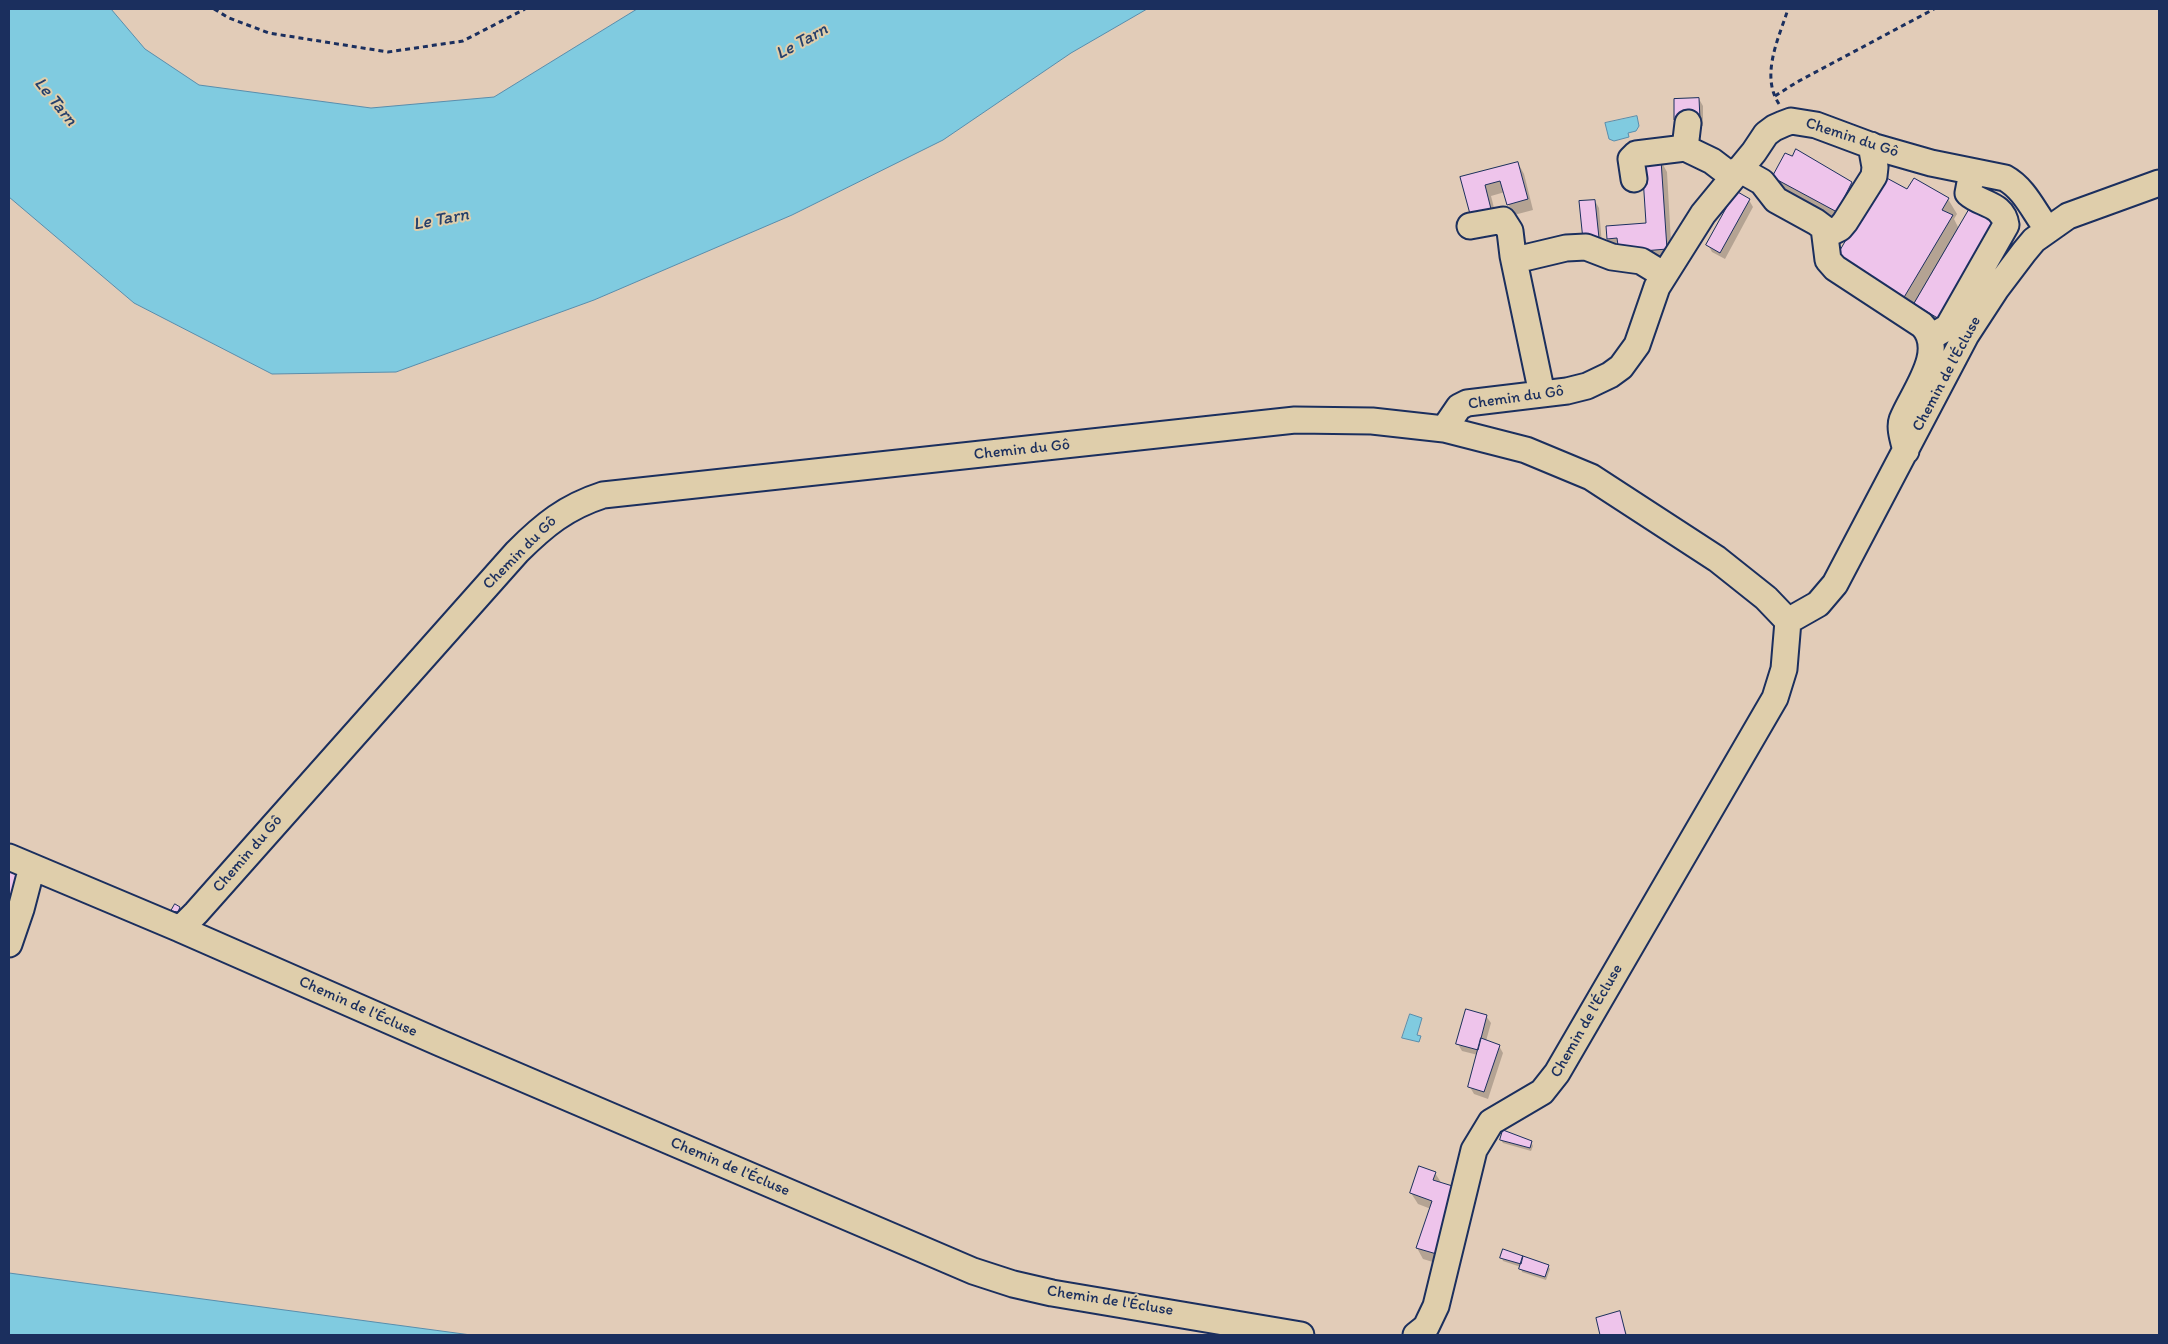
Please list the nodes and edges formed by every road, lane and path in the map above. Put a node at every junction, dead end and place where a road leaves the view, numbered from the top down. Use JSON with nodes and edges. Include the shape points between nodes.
{"nodes":[{"id":1,"x":214,"y":9,"type":"edge"},
{"id":2,"x":525,"y":9,"type":"edge"},
{"id":3,"x":1788,"y":9,"type":"edge"},
{"id":4,"x":1934,"y":9,"type":"edge"},
{"id":5,"x":1775,"y":96,"type":"junction"},
{"id":6,"x":1791,"y":120,"type":"junction"},
{"id":7,"x":1688,"y":123,"type":"dead end"},
{"id":8,"x":1871,"y":145,"type":"junction"},
{"id":9,"x":1685,"y":148,"type":"junction"},
{"id":10,"x":1972,"y":172,"type":"junction"},
{"id":11,"x":1736,"y":173,"type":"junction"},
{"id":12,"x":1634,"y":179,"type":"dead end"},
{"id":13,"x":2159,"y":183,"type":"edge"},
{"id":14,"x":1470,"y":226,"type":"dead end"},
{"id":15,"x":2048,"y":230,"type":"junction"},
{"id":16,"x":1826,"y":235,"type":"junction"},
{"id":17,"x":1513,"y":256,"type":"junction"},
{"id":18,"x":1664,"y":275,"type":"junction"},
{"id":19,"x":1931,"y":337,"type":"junction"},
{"id":20,"x":1542,"y":394,"type":"junction"},
{"id":21,"x":1444,"y":429,"type":"junction"},
{"id":22,"x":1906,"y":451,"type":"junction"},
{"id":23,"x":1788,"y":621,"type":"junction"},
{"id":24,"x":9,"y":857,"type":"edge"},
{"id":25,"x":32,"y":867,"type":"junction"},
{"id":26,"x":180,"y":929,"type":"junction"},
{"id":27,"x":9,"y":944,"type":"edge"},
{"id":28,"x":1301,"y":1335,"type":"edge"},
{"id":29,"x":1416,"y":1335,"type":"edge"}],
"edges":[{"from":1,"to":2,"type":"path","via":[[269,33],[388,52],[463,41]]},
{"from":3,"to":5,"type":"path","via":[[1770,69]]},
{"from":4,"to":5,"type":"path"},
{"from":5,"to":6,"type":"path"},
{"from":6,"to":8,"type":"street","name":"Chemin du Gô","via":[[1816,125]]},
{"from":6,"to":11,"type":"street","name":"Chemin du Gô","via":[[1766,134]]},
{"from":7,"to":9,"type":"street"},
{"from":8,"to":10,"type":"street","name":"Chemin du Gô"},
{"from":8,"to":16,"type":"street","via":[[1874,176],[1845,222]]},
{"from":9,"to":11,"type":"street"},
{"from":9,"to":12,"type":"street","via":[[1636,154],[1632,159]]},
{"from":10,"to":15,"type":"street","name":"Chemin du Gô","via":[[2015,183]]},
{"from":10,"to":19,"type":"street","via":[[1968,193],[2000,211],[2006,225],[1948,327]]},
{"from":11,"to":16,"type":"street","via":[[1762,182],[1776,200],[1816,222],[1824,228]]},
{"from":11,"to":18,"type":"street","name":"Chemin du Gô","via":[[1703,214]]},
{"from":13,"to":15,"type":"street","name":"Chemin de l'Écluse","via":[[2068,216]]},
{"from":14,"to":17,"type":"street","via":[[1503,220],[1510,232]]},
{"from":15,"to":22,"type":"street","name":"Chemin de l'Écluse","via":[[2024,252],[1983,308]]},
{"from":16,"to":19,"type":"street","via":[[1828,260],[1835,268],[1922,325]]},
{"from":17,"to":18,"type":"street","via":[[1524,258],[1566,248],[1586,247],[1612,257],[1641,261]]},
{"from":17,"to":20,"type":"street"},
{"from":18,"to":20,"type":"street","name":"Chemin du Gô","via":[[1637,345],[1621,367],[1587,386]]},
{"from":19,"to":22,"type":"street","via":[[1922,382],[1901,422]]},
{"from":20,"to":21,"type":"street","name":"Chemin du Gô","via":[[1467,403],[1459,407]]},
{"from":21,"to":23,"type":"street","via":[[1526,450],[1591,477],[1717,559],[1766,598]]},
{"from":21,"to":26,"type":"street","name":"Chemin du Gô","via":[[1372,421],[1294,420],[625,492],[586,500],[555,517],[517,552]]},
{"from":22,"to":23,"type":"street","name":"Chemin de l'Écluse","via":[[1835,584],[1818,604]]},
{"from":23,"to":29,"type":"street","name":"Chemin de l'Écluse","via":[[1784,668],[1775,698],[1551,1082],[1542,1092],[1490,1122],[1482,1134],[1474,1150],[1436,1306],[1426,1328]]},
{"from":24,"to":25,"type":"street"},
{"from":25,"to":26,"type":"street"},
{"from":25,"to":27,"type":"street"},
{"from":26,"to":28,"type":"street","name":"Chemin de l'Écluse","via":[[980,1274],[1052,1293]]}]}
